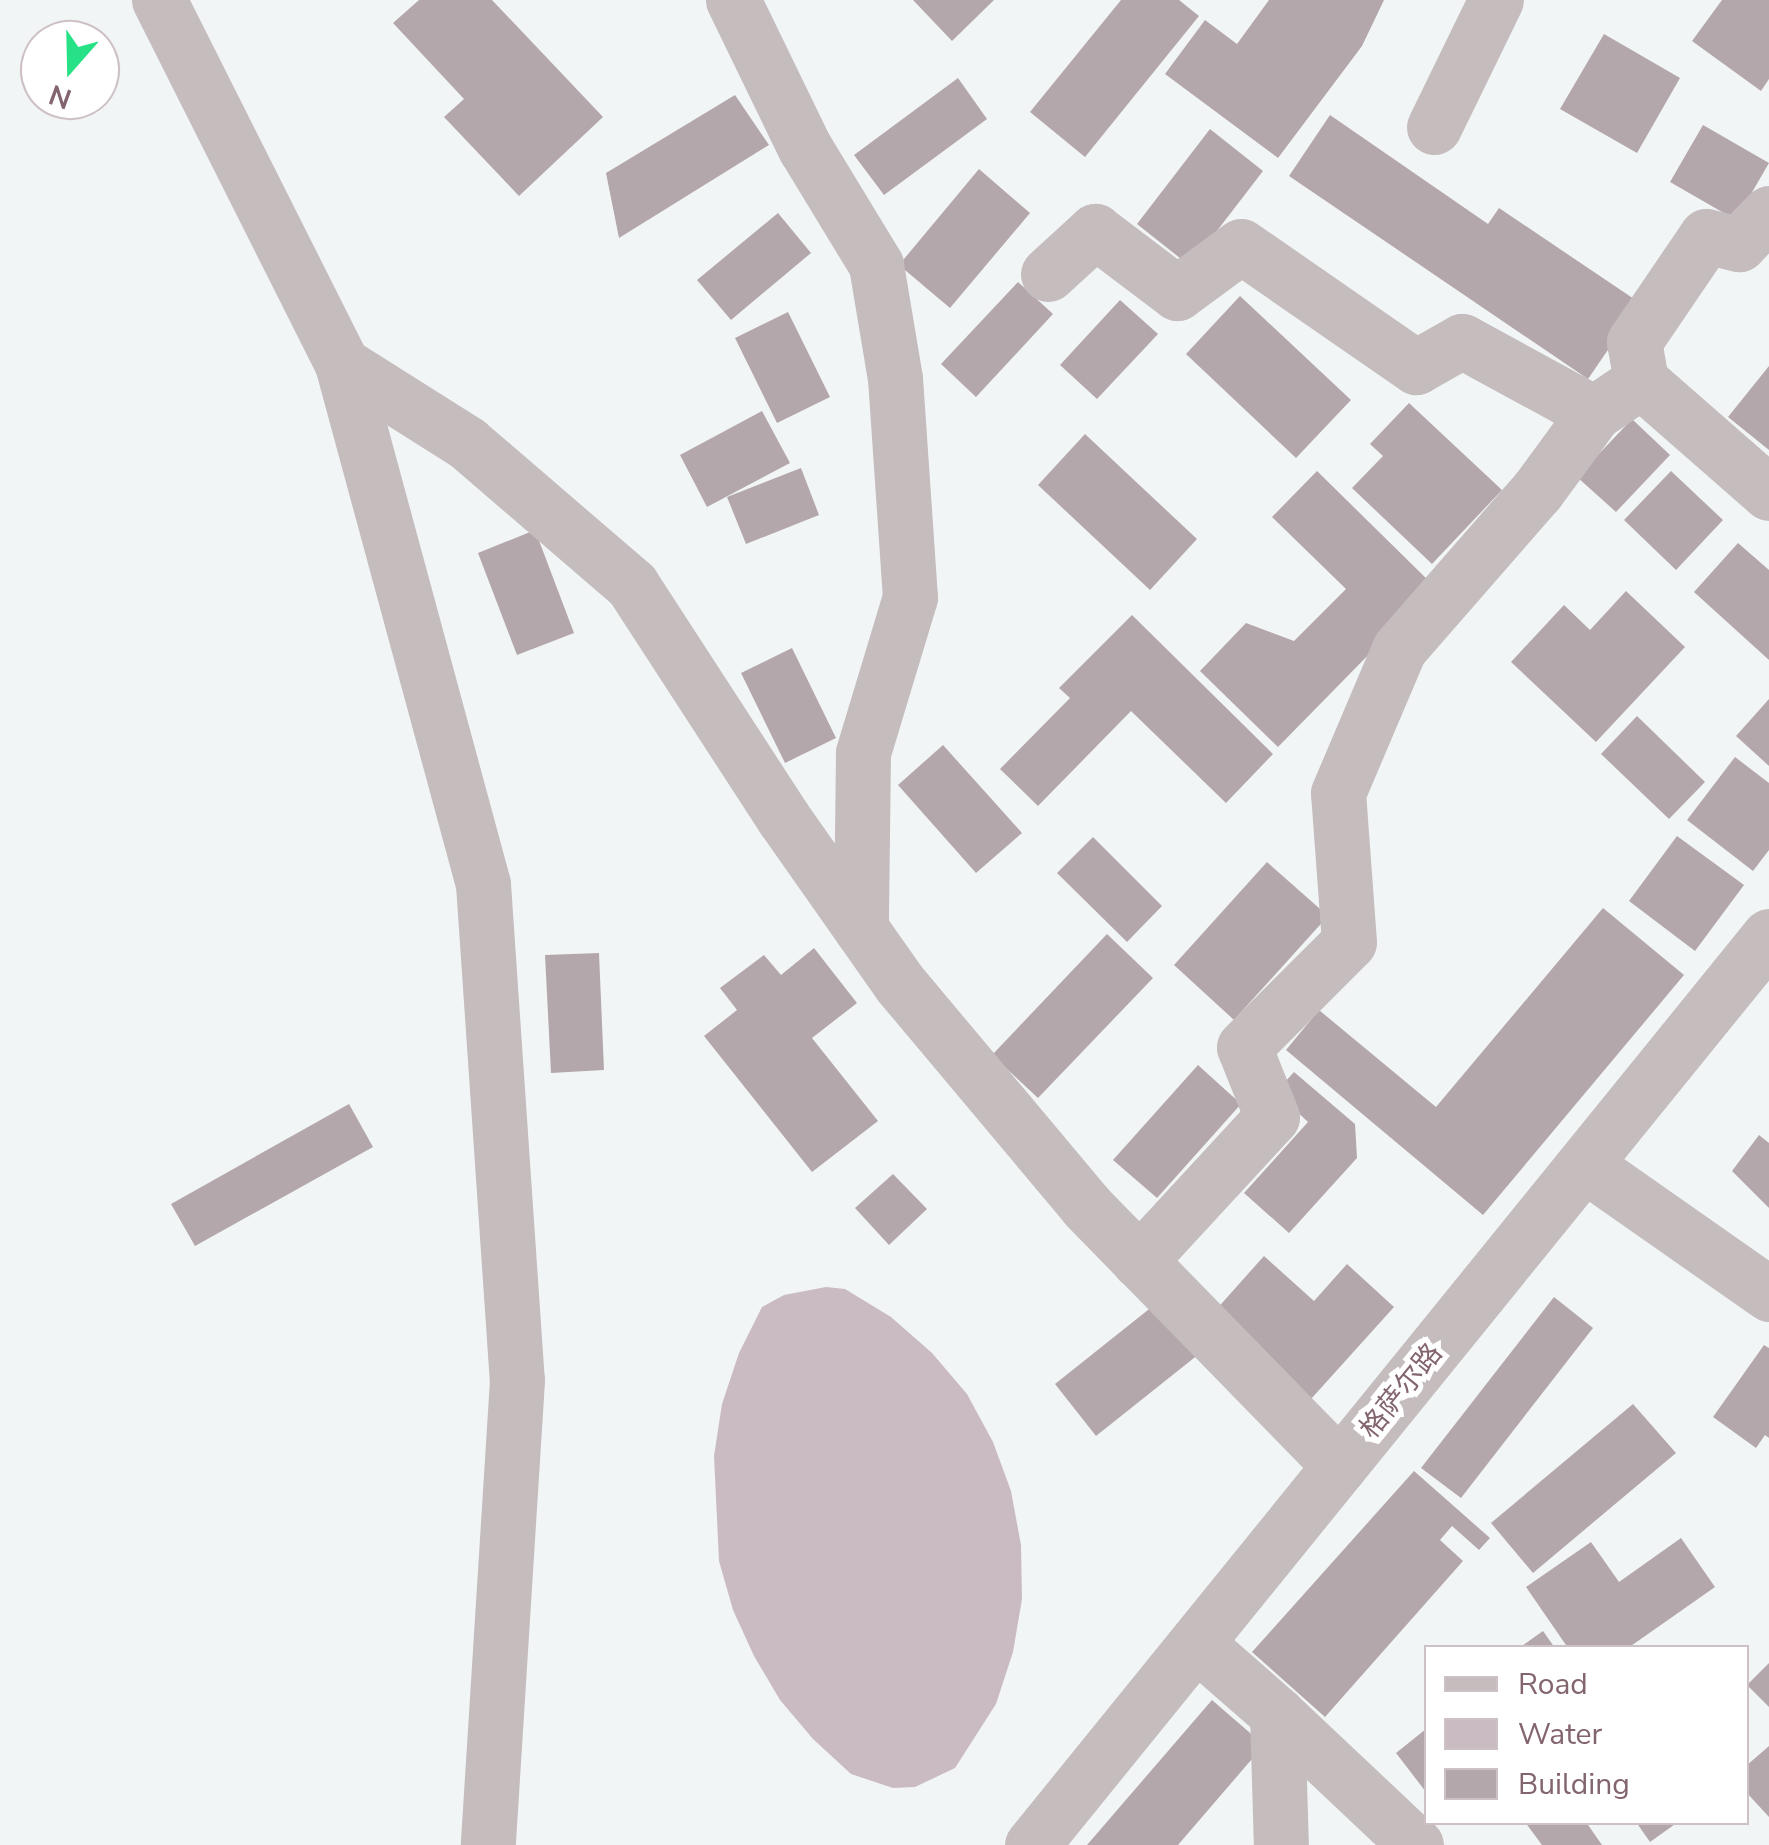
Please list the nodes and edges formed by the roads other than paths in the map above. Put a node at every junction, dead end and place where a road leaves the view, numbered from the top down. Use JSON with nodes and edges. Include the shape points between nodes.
{"nodes":[{"id":1,"x":159,"y":0,"type":"edge"},
{"id":2,"x":1496,"y":0,"type":"edge"},
{"id":3,"x":742,"y":4,"type":"edge"},
{"id":4,"x":1434,"y":127,"type":"dead end"},
{"id":5,"x":1769,"y":213,"type":"edge"},
{"id":6,"x":1048,"y":274,"type":"dead end"},
{"id":7,"x":342,"y":364,"type":"junction"},
{"id":8,"x":1641,"y":381,"type":"junction"},
{"id":9,"x":1594,"y":412,"type":"junction"},
{"id":10,"x":1769,"y":493,"type":"edge"},
{"id":11,"x":861,"y":928,"type":"junction"},
{"id":12,"x":1769,"y":936,"type":"edge"},
{"id":13,"x":1585,"y":1165,"type":"junction"},
{"id":14,"x":1139,"y":1261,"type":"junction"},
{"id":15,"x":1769,"y":1294,"type":"edge"},
{"id":16,"x":1340,"y":1466,"type":"junction"},
{"id":17,"x":1196,"y":1643,"type":"junction"},
{"id":18,"x":1278,"y":1714,"type":"junction"},
{"id":19,"x":488,"y":1845,"type":"edge"},
{"id":20,"x":1032,"y":1845,"type":"edge"},
{"id":21,"x":1281,"y":1845,"type":"edge"},
{"id":22,"x":1416,"y":1845,"type":"edge"}],
"edges":[{"from":1,"to":7,"type":"street"},
{"from":2,"to":4,"type":"street"},
{"from":3,"to":11,"type":"street","via":[[805,148],[876,265],[895,378],[910,598],[863,753]]},
{"from":5,"to":8,"type":"street","via":[[1739,244],[1706,236],[1634,342]]},
{"from":6,"to":9,"type":"street","via":[[1095,231],[1177,293],[1240,246],[1416,367],[1462,341]]},
{"from":7,"to":11,"type":"street","via":[[466,442],[632,585]]},
{"from":7,"to":19,"type":"street","via":[[483,884],[517,1380]]},
{"from":8,"to":9,"type":"street"},
{"from":8,"to":10,"type":"street"},
{"from":9,"to":14,"type":"street","via":[[1537,492],[1399,649],[1338,793],[1350,942],[1244,1047],[1272,1117]]},
{"from":11,"to":14,"type":"street","via":[[900,984]]},
{"from":12,"to":13,"type":"street","name":"格萨尔路"},
{"from":13,"to":15,"type":"street"},
{"from":13,"to":16,"type":"street","name":"格萨尔路"},
{"from":14,"to":16,"type":"street"},
{"from":16,"to":17,"type":"street","name":"格萨尔路"},
{"from":17,"to":18,"type":"street"},
{"from":17,"to":20,"type":"street","name":"格萨尔路"},
{"from":18,"to":21,"type":"street"},
{"from":18,"to":22,"type":"street"}]}
